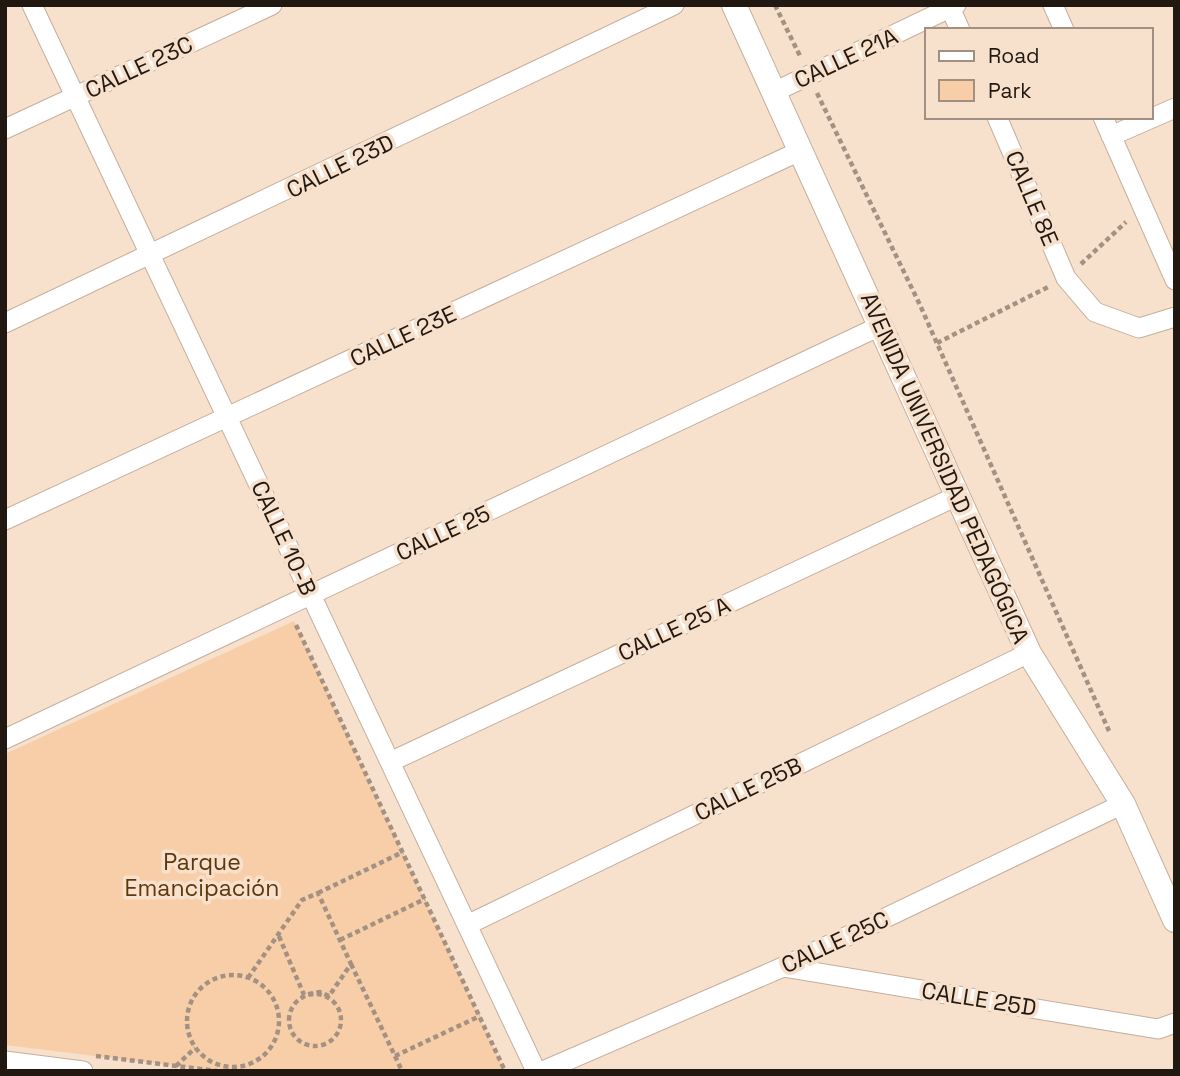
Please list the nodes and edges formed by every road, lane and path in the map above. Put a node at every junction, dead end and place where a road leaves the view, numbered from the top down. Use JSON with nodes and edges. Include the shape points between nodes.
{"nodes":[{"id":1,"x":32,"y":5,"type":"edge"},
{"id":2,"x":272,"y":5,"type":"edge"},
{"id":3,"x":674,"y":5,"type":"edge"},
{"id":4,"x":734,"y":5,"type":"edge"},
{"id":5,"x":775,"y":5,"type":"edge"},
{"id":6,"x":1053,"y":5,"type":"edge"},
{"id":7,"x":952,"y":6,"type":"edge"},
{"id":8,"x":959,"y":28,"type":"edge"},
{"id":9,"x":1062,"y":28,"type":"edge"},
{"id":10,"x":809,"y":76,"type":"junction"},
{"id":11,"x":774,"y":92,"type":"junction"},
{"id":12,"x":75,"y":97,"type":"junction"},
{"id":13,"x":1175,"y":108,"type":"edge"},
{"id":14,"x":1152,"y":118,"type":"edge"},
{"id":15,"x":998,"y":119,"type":"edge"},
{"id":16,"x":1104,"y":119,"type":"edge"},
{"id":17,"x":1150,"y":119,"type":"edge"},
{"id":18,"x":5,"y":129,"type":"edge"},
{"id":19,"x":1111,"y":136,"type":"junction"},
{"id":20,"x":800,"y":151,"type":"junction"},
{"id":21,"x":1142,"y":207,"type":"junction"},
{"id":22,"x":151,"y":257,"type":"junction"},
{"id":23,"x":1066,"y":278,"type":"junction"},
{"id":24,"x":1175,"y":280,"type":"edge"},
{"id":25,"x":1175,"y":317,"type":"edge"},
{"id":26,"x":5,"y":323,"type":"edge"},
{"id":27,"x":880,"y":326,"type":"junction"},
{"id":28,"x":937,"y":343,"type":"junction"},
{"id":29,"x":227,"y":417,"type":"junction"},
{"id":30,"x":957,"y":496,"type":"junction"},
{"id":31,"x":5,"y":520,"type":"edge"},
{"id":32,"x":311,"y":595,"type":"junction"},
{"id":33,"x":294,"y":621,"type":"dead end"},
{"id":34,"x":1029,"y":653,"type":"junction"},
{"id":35,"x":1112,"y":737,"type":"dead end"},
{"id":36,"x":5,"y":738,"type":"edge"},
{"id":37,"x":390,"y":762,"type":"junction"},
{"id":38,"x":1123,"y":804,"type":"junction"},
{"id":39,"x":403,"y":852,"type":"junction"},
{"id":40,"x":318,"y":893,"type":"junction"},
{"id":41,"x":425,"y":899,"type":"junction"},
{"id":42,"x":1175,"y":920,"type":"edge"},
{"id":43,"x":467,"y":925,"type":"junction"},
{"id":44,"x":278,"y":934,"type":"junction"},
{"id":45,"x":340,"y":940,"type":"junction"},
{"id":46,"x":351,"y":964,"type":"junction"},
{"id":47,"x":783,"y":967,"type":"junction"},
{"id":48,"x":248,"y":978,"type":"junction"},
{"id":49,"x":304,"y":995,"type":"junction"},
{"id":50,"x":329,"y":996,"type":"junction"},
{"id":51,"x":480,"y":1016,"type":"junction"},
{"id":52,"x":1175,"y":1023,"type":"edge"},
{"id":53,"x":279,"y":1024,"type":"junction"},
{"id":54,"x":288,"y":1027,"type":"junction"},
{"id":55,"x":195,"y":1048,"type":"junction"},
{"id":56,"x":395,"y":1056,"type":"junction"},
{"id":57,"x":5,"y":1060,"type":"edge"},
{"id":58,"x":84,"y":1063,"type":"edge"},
{"id":59,"x":176,"y":1066,"type":"junction"},
{"id":60,"x":52,"y":1069,"type":"edge"},
{"id":61,"x":217,"y":1071,"type":"edge"},
{"id":62,"x":402,"y":1071,"type":"edge"},
{"id":63,"x":505,"y":1071,"type":"edge"},
{"id":64,"x":536,"y":1071,"type":"edge"},
{"id":65,"x":543,"y":1071,"type":"edge"}],
"edges":[{"from":1,"to":12,"type":"street","name":"CALLE 10-B"},
{"from":2,"to":12,"type":"street","name":"CALLE 23C"},
{"from":3,"to":22,"type":"street","name":"CALLE 23D"},
{"from":4,"to":11,"type":"street","name":"AVENIDA UNIVERSIDAD PEDAGÓGICA"},
{"from":5,"to":10,"type":"path"},
{"from":6,"to":9,"type":"street"},
{"from":7,"to":8,"type":"street"},
{"from":7,"to":10,"type":"street","name":"CALLE 21A"},
{"from":10,"to":11,"type":"street","name":"CALLE 21A"},
{"from":10,"to":28,"type":"path"},
{"from":11,"to":20,"type":"street","name":"AVENIDA UNIVERSIDAD PEDAGÓGICA"},
{"from":12,"to":18,"type":"street","name":"CALLE 23C"},
{"from":12,"to":22,"type":"street","name":"CALLE 10-B"},
{"from":13,"to":14,"type":"street"},
{"from":15,"to":23,"type":"street","name":"CALLE 8E"},
{"from":16,"to":19,"type":"street"},
{"from":17,"to":19,"type":"street"},
{"from":19,"to":21,"type":"street"},
{"from":20,"to":27,"type":"street","name":"AVENIDA UNIVERSIDAD PEDAGÓGICA"},
{"from":20,"to":29,"type":"street","name":"CALLE 23E"},
{"from":21,"to":23,"type":"path"},
{"from":21,"to":24,"type":"street"},
{"from":22,"to":26,"type":"street","name":"CALLE 23D"},
{"from":22,"to":29,"type":"street","name":"CALLE 10-B"},
{"from":23,"to":25,"type":"street","name":"CALLE 8E","via":[[1096,312],[1139,328]]},
{"from":23,"to":28,"type":"path"},
{"from":27,"to":30,"type":"street","name":"AVENIDA UNIVERSIDAD PEDAGÓGICA"},
{"from":27,"to":32,"type":"street","name":"CALLE 25"},
{"from":28,"to":35,"type":"path"},
{"from":29,"to":31,"type":"street","name":"CALLE 23E"},
{"from":29,"to":32,"type":"street","name":"CALLE 10-B"},
{"from":30,"to":34,"type":"street","name":"AVENIDA UNIVERSIDAD PEDAGÓGICA"},
{"from":30,"to":37,"type":"street","name":"CALLE 25 A"},
{"from":32,"to":36,"type":"street","name":"CALLE 25"},
{"from":32,"to":37,"type":"street","name":"CALLE 10-B"},
{"from":33,"to":39,"type":"path"},
{"from":34,"to":38,"type":"street","name":"AVENIDA UNIVERSIDAD PEDAGÓGICA"},
{"from":34,"to":43,"type":"street","name":"CALLE 25B"},
{"from":37,"to":43,"type":"street","name":"CALLE 10-B"},
{"from":38,"to":42,"type":"street","name":"AVENIDA UNIVERSIDAD PEDAGÓGICA"},
{"from":38,"to":47,"type":"street","name":"CALLE 25C"},
{"from":39,"to":40,"type":"path"},
{"from":39,"to":41,"type":"path"},
{"from":40,"to":44,"type":"path","via":[[302,900]]},
{"from":40,"to":45,"type":"path"},
{"from":41,"to":45,"type":"path"},
{"from":41,"to":51,"type":"path"},
{"from":43,"to":64,"type":"street","name":"CALLE 10-B"},
{"from":44,"to":48,"type":"path"},
{"from":44,"to":49,"type":"path"},
{"from":45,"to":46,"type":"path"},
{"from":46,"to":50,"type":"path"},
{"from":46,"to":56,"type":"path"},
{"from":47,"to":52,"type":"street","name":"CALLE 25D","via":[[1158,1029]]},
{"from":47,"to":65,"type":"street","name":"CALLE 25C"},
{"from":48,"to":53,"type":"path","via":[[259,983],[274,1001]]},
{"from":48,"to":55,"type":"path","via":[[220,978],[196,994],[187,1020]]},
{"from":49,"to":50,"type":"path","via":[[320,992]]},
{"from":49,"to":54,"type":"path","via":[[290,1008]]},
{"from":50,"to":54,"type":"path","via":[[342,1013],[339,1034],[322,1047],[301,1044]]},
{"from":51,"to":56,"type":"path"},
{"from":51,"to":63,"type":"path"},
{"from":53,"to":54,"type":"path"},
{"from":53,"to":55,"type":"path","via":[[270,1048],[251,1063],[226,1067]]},
{"from":55,"to":59,"type":"path"},
{"from":56,"to":62,"type":"path"},
{"from":57,"to":60,"type":"street"},
{"from":58,"to":59,"type":"path"},
{"from":58,"to":60,"type":"street"},
{"from":59,"to":61,"type":"path"}]}
